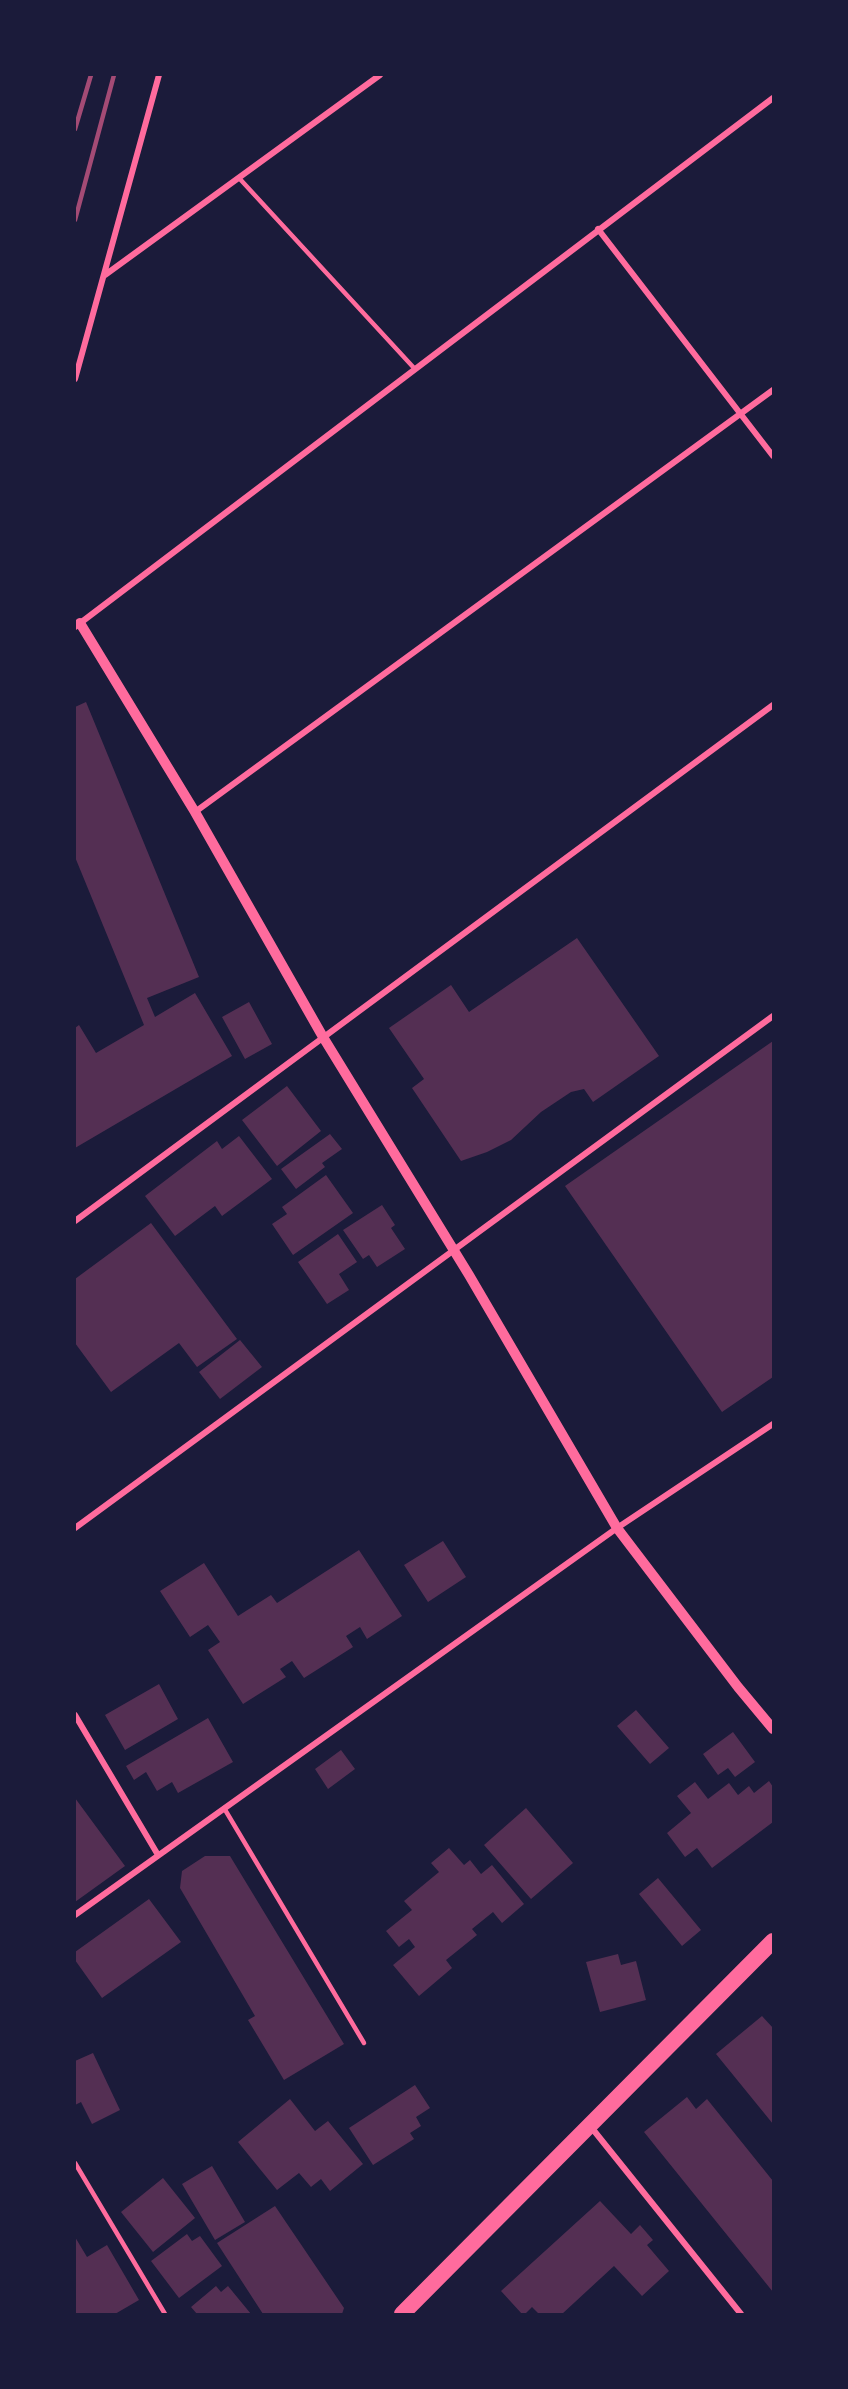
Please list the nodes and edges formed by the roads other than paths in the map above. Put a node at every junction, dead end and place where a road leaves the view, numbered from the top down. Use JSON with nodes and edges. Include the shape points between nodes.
{"nodes":[{"id":1,"x":159,"y":75,"type":"edge"},
{"id":2,"x":380,"y":75,"type":"edge"},
{"id":3,"x":773,"y":98,"type":"edge"},
{"id":4,"x":239,"y":178,"type":"junction"},
{"id":5,"x":598,"y":229,"type":"junction"},
{"id":6,"x":105,"y":275,"type":"junction"},
{"id":7,"x":414,"y":368,"type":"junction"},
{"id":8,"x":75,"y":379,"type":"edge"},
{"id":9,"x":773,"y":390,"type":"edge"},
{"id":10,"x":740,"y":414,"type":"junction"},
{"id":11,"x":773,"y":456,"type":"edge"},
{"id":12,"x":77,"y":622,"type":"edge"},
{"id":13,"x":773,"y":705,"type":"edge"},
{"id":14,"x":195,"y":812,"type":"junction"},
{"id":15,"x":773,"y":1016,"type":"edge"},
{"id":16,"x":323,"y":1037,"type":"junction"},
{"id":17,"x":75,"y":1221,"type":"edge"},
{"id":18,"x":454,"y":1249,"type":"junction"},
{"id":19,"x":773,"y":1424,"type":"edge"},
{"id":20,"x":75,"y":1528,"type":"edge"},
{"id":21,"x":617,"y":1528,"type":"junction"},
{"id":22,"x":75,"y":1715,"type":"edge"},
{"id":23,"x":773,"y":1729,"type":"edge"},
{"id":24,"x":224,"y":1808,"type":"junction"},
{"id":25,"x":158,"y":1855,"type":"junction"},
{"id":26,"x":75,"y":1915,"type":"edge"},
{"id":27,"x":773,"y":1941,"type":"edge"},
{"id":28,"x":364,"y":2043,"type":"dead end"},
{"id":29,"x":590,"y":2126,"type":"junction"},
{"id":30,"x":75,"y":2163,"type":"edge"},
{"id":31,"x":165,"y":2314,"type":"edge"},
{"id":32,"x":402,"y":2314,"type":"edge"},
{"id":33,"x":741,"y":2314,"type":"edge"}],
"edges":[{"from":1,"to":6,"type":"street"},
{"from":2,"to":4,"type":"street"},
{"from":3,"to":5,"type":"street"},
{"from":4,"to":6,"type":"street"},
{"from":4,"to":7,"type":"lane"},
{"from":5,"to":7,"type":"street"},
{"from":5,"to":10,"type":"street"},
{"from":6,"to":8,"type":"street"},
{"from":7,"to":12,"type":"street"},
{"from":9,"to":10,"type":"street"},
{"from":10,"to":11,"type":"street"},
{"from":10,"to":14,"type":"street"},
{"from":12,"to":14,"type":"street"},
{"from":13,"to":16,"type":"street"},
{"from":14,"to":16,"type":"street"},
{"from":15,"to":18,"type":"street"},
{"from":16,"to":17,"type":"street"},
{"from":16,"to":18,"type":"street"},
{"from":18,"to":20,"type":"street"},
{"from":18,"to":21,"type":"street"},
{"from":19,"to":21,"type":"street"},
{"from":21,"to":23,"type":"street"},
{"from":21,"to":24,"type":"street"},
{"from":22,"to":25,"type":"street"},
{"from":24,"to":25,"type":"street"},
{"from":24,"to":28,"type":"lane"},
{"from":25,"to":26,"type":"street"},
{"from":27,"to":29,"type":"highway"},
{"from":29,"to":32,"type":"highway"},
{"from":29,"to":33,"type":"street"},
{"from":30,"to":31,"type":"lane"}]}
